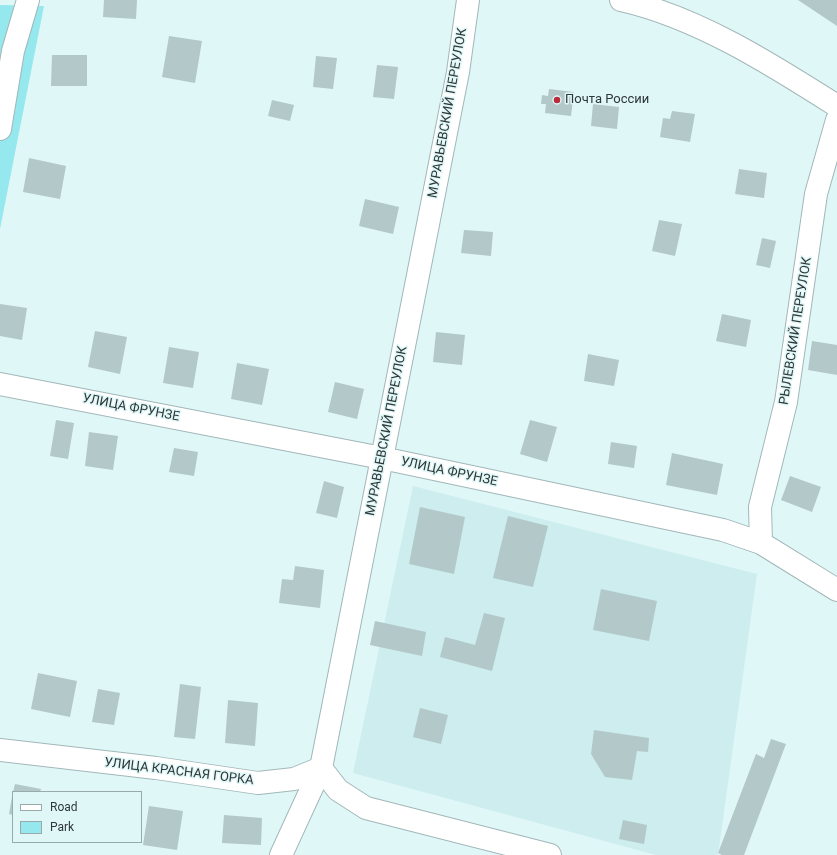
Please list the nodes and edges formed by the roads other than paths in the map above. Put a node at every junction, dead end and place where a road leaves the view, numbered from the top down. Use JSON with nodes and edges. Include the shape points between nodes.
{"nodes":[{"id":1,"x":28,"y":0,"type":"edge"},
{"id":2,"x":468,"y":0,"type":"edge"},
{"id":3,"x":621,"y":0,"type":"edge"},
{"id":4,"x":837,"y":106,"type":"edge"},
{"id":5,"x":837,"y":120,"type":"edge"},
{"id":6,"x":0,"y":130,"type":"edge"},
{"id":7,"x":0,"y":384,"type":"edge"},
{"id":8,"x":382,"y":458,"type":"junction"},
{"id":9,"x":761,"y":543,"type":"junction"},
{"id":10,"x":837,"y":590,"type":"edge"},
{"id":11,"x":0,"y":750,"type":"edge"},
{"id":12,"x":321,"y":768,"type":"junction"},
{"id":13,"x":282,"y":855,"type":"edge"},
{"id":14,"x":550,"y":855,"type":"edge"}],
"edges":[{"from":1,"to":6,"type":"street","via":[[13,51]]},
{"from":2,"to":8,"type":"street","name":"МУРАВЬЕВСКИЙ ПЕРЕУЛОК","via":[[458,72]]},
{"from":3,"to":4,"type":"street","via":[[643,5],[700,28],[784,72]]},
{"from":5,"to":9,"type":"street","name":"РЫЛЕВСКИЙ ПЕРЕУЛОК","via":[[816,194],[786,402],[760,507]]},
{"from":7,"to":8,"type":"street","name":"УЛИЦА ФРУНЗЕ"},
{"from":8,"to":9,"type":"street","name":"УЛИЦА ФРУНЗЕ","via":[[723,530]]},
{"from":8,"to":12,"type":"street","name":"МУРАВЬЕВСКИЙ ПЕРЕУЛОК"},
{"from":9,"to":10,"type":"street","name":"УЛИЦА ФРУНЗЕ"},
{"from":11,"to":12,"type":"street","name":"УЛИЦА КРАСНАЯ ГОРКА","via":[[258,783],[294,779]]},
{"from":12,"to":13,"type":"street","name":"МУРАВЬЕВСКИЙ ПЕРЕУЛОК"},
{"from":12,"to":14,"type":"street","via":[[338,790],[366,808]]}]}
